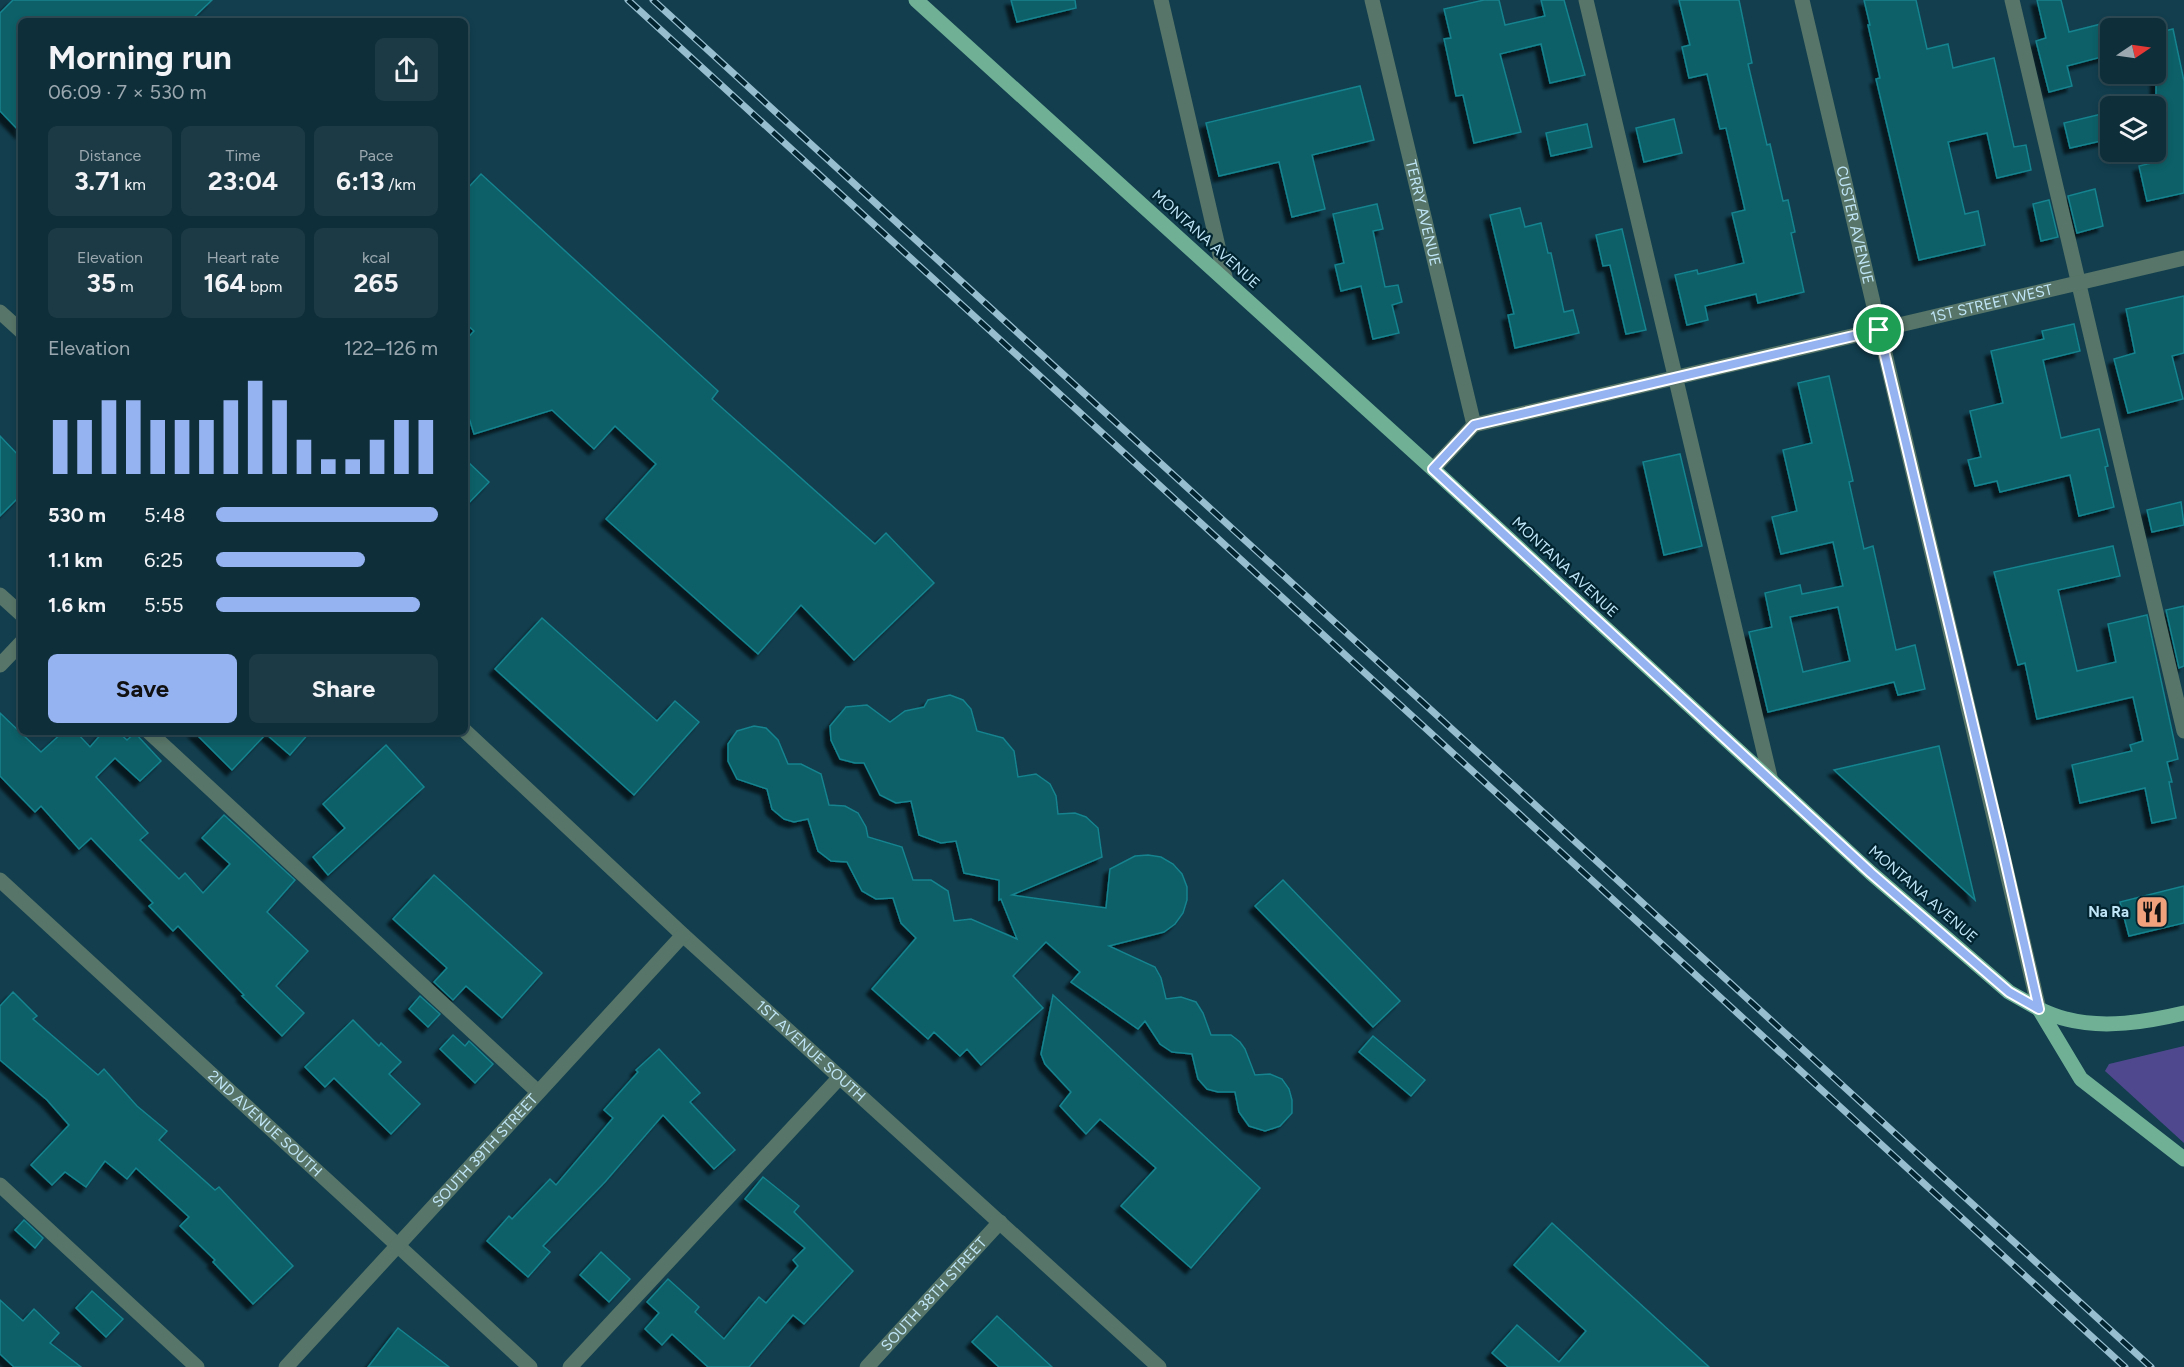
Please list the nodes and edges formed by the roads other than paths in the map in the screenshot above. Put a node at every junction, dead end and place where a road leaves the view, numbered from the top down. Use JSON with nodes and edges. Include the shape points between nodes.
{"nodes":[{"id":1,"x":916,"y":0,"type":"edge"},
{"id":2,"x":1161,"y":0,"type":"edge"},
{"id":3,"x":1372,"y":0,"type":"edge"},
{"id":4,"x":1586,"y":0,"type":"edge"},
{"id":5,"x":1802,"y":0,"type":"edge"},
{"id":6,"x":2012,"y":0,"type":"edge"},
{"id":7,"x":2184,"y":258,"type":"edge"},
{"id":8,"x":1226,"y":281,"type":"junction"},
{"id":9,"x":2077,"y":282,"type":"junction"},
{"id":10,"x":0,"y":312,"type":"edge"},
{"id":11,"x":18,"y":329,"type":"edge"},
{"id":12,"x":1879,"y":330,"type":"junction"},
{"id":13,"x":1674,"y":378,"type":"junction"},
{"id":14,"x":1474,"y":425,"type":"junction"},
{"id":15,"x":1433,"y":469,"type":"junction"},
{"id":16,"x":0,"y":595,"type":"edge"},
{"id":17,"x":18,"y":611,"type":"edge"},
{"id":18,"x":18,"y":646,"type":"edge"},
{"id":19,"x":0,"y":665,"type":"edge"},
{"id":20,"x":2184,"y":731,"type":"edge"},
{"id":21,"x":468,"y":734,"type":"edge"},
{"id":22,"x":152,"y":735,"type":"edge"},
{"id":23,"x":1771,"y":782,"type":"junction"},
{"id":24,"x":0,"y":880,"type":"edge"},
{"id":25,"x":683,"y":935,"type":"junction"},
{"id":26,"x":2039,"y":1009,"type":"junction"},
{"id":27,"x":2184,"y":1013,"type":"edge"},
{"id":28,"x":840,"y":1077,"type":"junction"},
{"id":29,"x":538,"y":1092,"type":"junction"},
{"id":30,"x":2184,"y":1159,"type":"edge"},
{"id":31,"x":0,"y":1185,"type":"edge"},
{"id":32,"x":1000,"y":1222,"type":"junction"},
{"id":33,"x":400,"y":1245,"type":"junction"},
{"id":34,"x":197,"y":1367,"type":"edge"},
{"id":35,"x":286,"y":1367,"type":"edge"},
{"id":36,"x":530,"y":1367,"type":"edge"},
{"id":37,"x":570,"y":1367,"type":"edge"},
{"id":38,"x":867,"y":1367,"type":"edge"},
{"id":39,"x":1158,"y":1367,"type":"edge"}],
"edges":[{"from":1,"to":8,"type":"main road","name":"MONTANA AVENUE"},
{"from":2,"to":8,"type":"street"},
{"from":3,"to":14,"type":"street","name":"TERRY AVENUE"},
{"from":4,"to":13,"type":"street"},
{"from":5,"to":12,"type":"street","name":"CUSTER AVENUE"},
{"from":6,"to":9,"type":"street"},
{"from":7,"to":9,"type":"street","name":"1ST STREET WEST"},
{"from":8,"to":15,"type":"main road","name":"MONTANA AVENUE"},
{"from":9,"to":12,"type":"street","name":"1ST STREET WEST"},
{"from":9,"to":20,"type":"street"},
{"from":10,"to":11,"type":"street"},
{"from":12,"to":13,"type":"street","name":"1ST STREET WEST"},
{"from":12,"to":26,"type":"street","name":"CUSTER AVENUE"},
{"from":13,"to":14,"type":"street","name":"1ST STREET WEST"},
{"from":13,"to":23,"type":"street"},
{"from":14,"to":15,"type":"street"},
{"from":15,"to":23,"type":"main road","name":"MONTANA AVENUE"},
{"from":16,"to":17,"type":"street"},
{"from":18,"to":19,"type":"street"},
{"from":21,"to":25,"type":"street","name":"1ST AVENUE SOUTH"},
{"from":22,"to":29,"type":"street"},
{"from":23,"to":26,"type":"main road","name":"MONTANA AVENUE","via":[[1948,941],[2009,992]]},
{"from":24,"to":33,"type":"street","name":"2ND AVENUE SOUTH"},
{"from":25,"to":28,"type":"street","name":"1ST AVENUE SOUTH"},
{"from":25,"to":29,"type":"street","name":"SOUTH 39TH STREET"},
{"from":26,"to":27,"type":"main road","via":[[2094,1024],[2132,1023]]},
{"from":26,"to":30,"type":"main road","name":"MONTANA AVENUE","via":[[2081,1079]]},
{"from":28,"to":32,"type":"street","name":"1ST AVENUE SOUTH"},
{"from":28,"to":37,"type":"street"},
{"from":29,"to":33,"type":"street","name":"SOUTH 39TH STREET"},
{"from":31,"to":34,"type":"street"},
{"from":32,"to":38,"type":"street","name":"SOUTH 38TH STREET"},
{"from":32,"to":39,"type":"street","name":"1ST AVENUE SOUTH"},
{"from":33,"to":35,"type":"street","name":"SOUTH 39TH STREET"},
{"from":33,"to":36,"type":"street","name":"2ND AVENUE SOUTH"}]}
